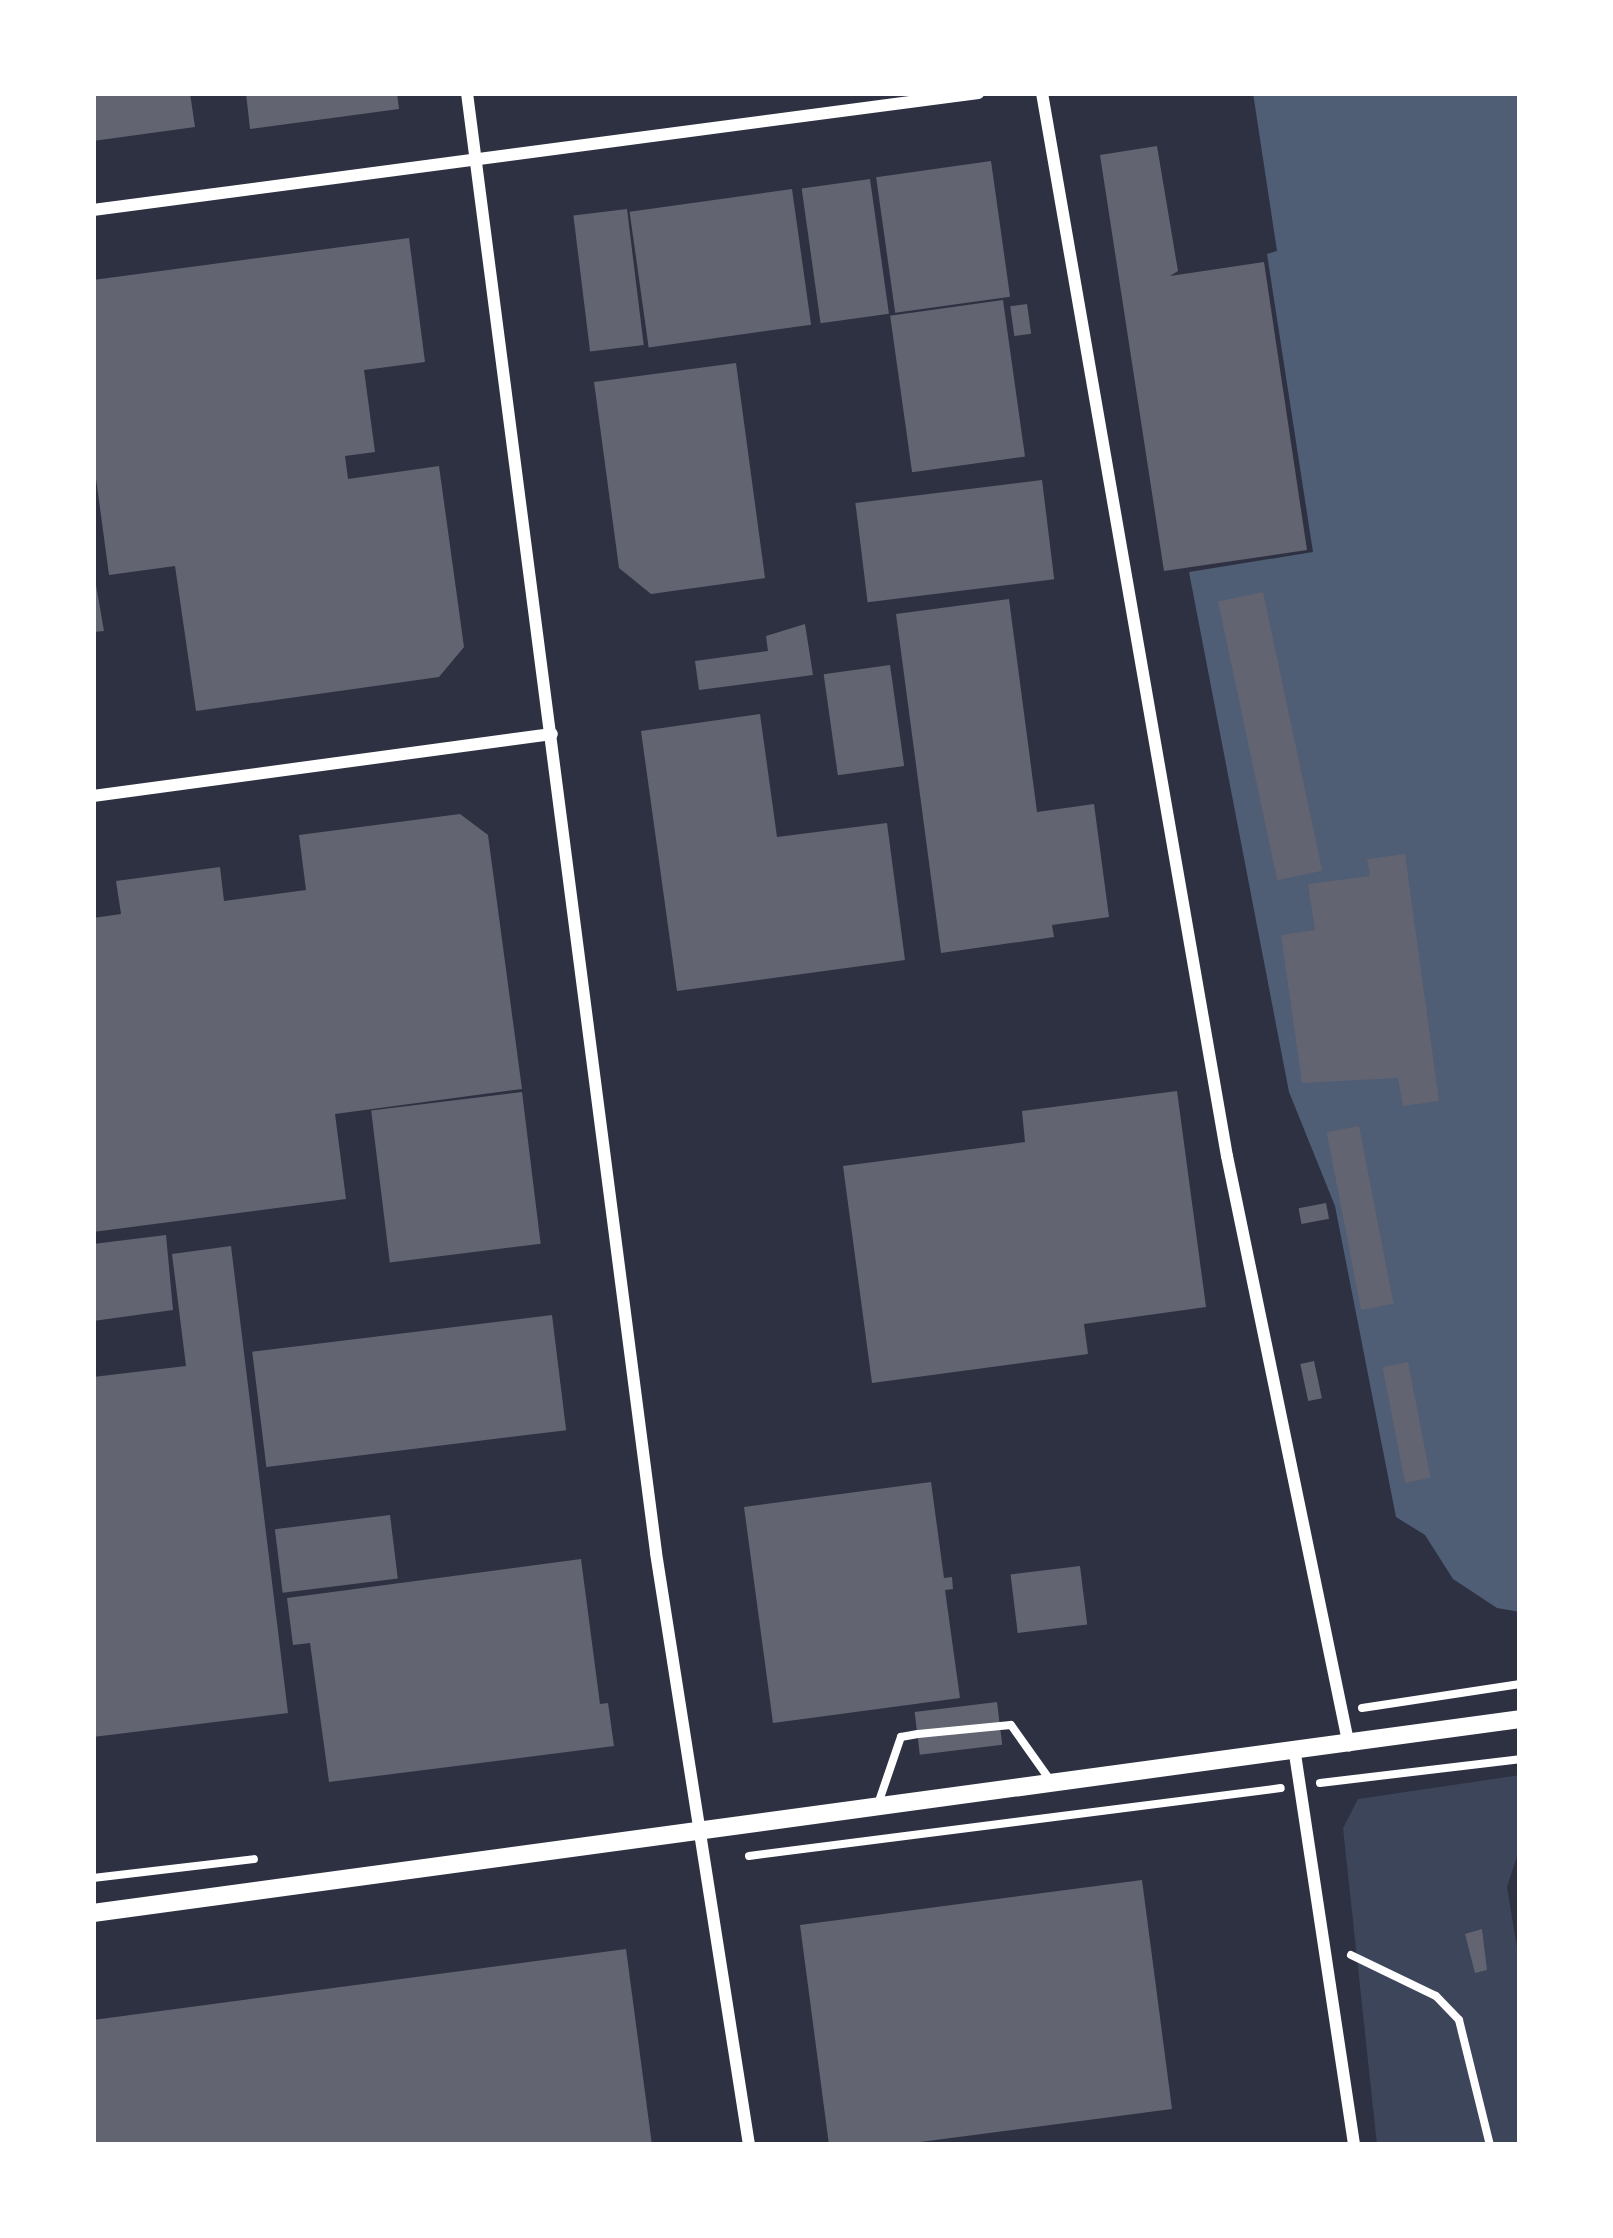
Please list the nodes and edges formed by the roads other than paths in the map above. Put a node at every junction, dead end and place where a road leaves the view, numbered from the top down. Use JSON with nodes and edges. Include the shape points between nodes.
{"nodes":[{"id":1,"x":467,"y":93,"type":"edge"},
{"id":2,"x":978,"y":93,"type":"edge"},
{"id":3,"x":1042,"y":93,"type":"edge"},
{"id":4,"x":476,"y":158,"type":"junction"},
{"id":5,"x":93,"y":210,"type":"edge"},
{"id":6,"x":552,"y":734,"type":"junction"},
{"id":7,"x":93,"y":796,"type":"edge"},
{"id":8,"x":1520,"y":1720,"type":"edge"},
{"id":9,"x":1349,"y":1746,"type":"junction"},
{"id":10,"x":1295,"y":1754,"type":"junction"},
{"id":11,"x":1055,"y":1786,"type":"junction"},
{"id":12,"x":876,"y":1810,"type":"junction"},
{"id":13,"x":704,"y":1833,"type":"junction"},
{"id":14,"x":93,"y":1913,"type":"edge"},
{"id":15,"x":748,"y":2145,"type":"edge"},
{"id":16,"x":1354,"y":2145,"type":"edge"}],
"edges":[{"from":1,"to":4,"type":"street"},
{"from":2,"to":4,"type":"street"},
{"from":3,"to":9,"type":"street","via":[[1227,1156]]},
{"from":4,"to":5,"type":"street"},
{"from":4,"to":6,"type":"street"},
{"from":6,"to":7,"type":"street"},
{"from":6,"to":13,"type":"street","via":[[656,1552]]},
{"from":8,"to":9,"type":"street"},
{"from":9,"to":10,"type":"street"},
{"from":10,"to":11,"type":"street"},
{"from":10,"to":16,"type":"street"},
{"from":11,"to":12,"type":"street"},
{"from":11,"to":12,"type":"lane","via":[[1011,1725],[918,1734],[901,1737]]},
{"from":12,"to":13,"type":"street"},
{"from":13,"to":14,"type":"street"},
{"from":13,"to":15,"type":"street"}]}
